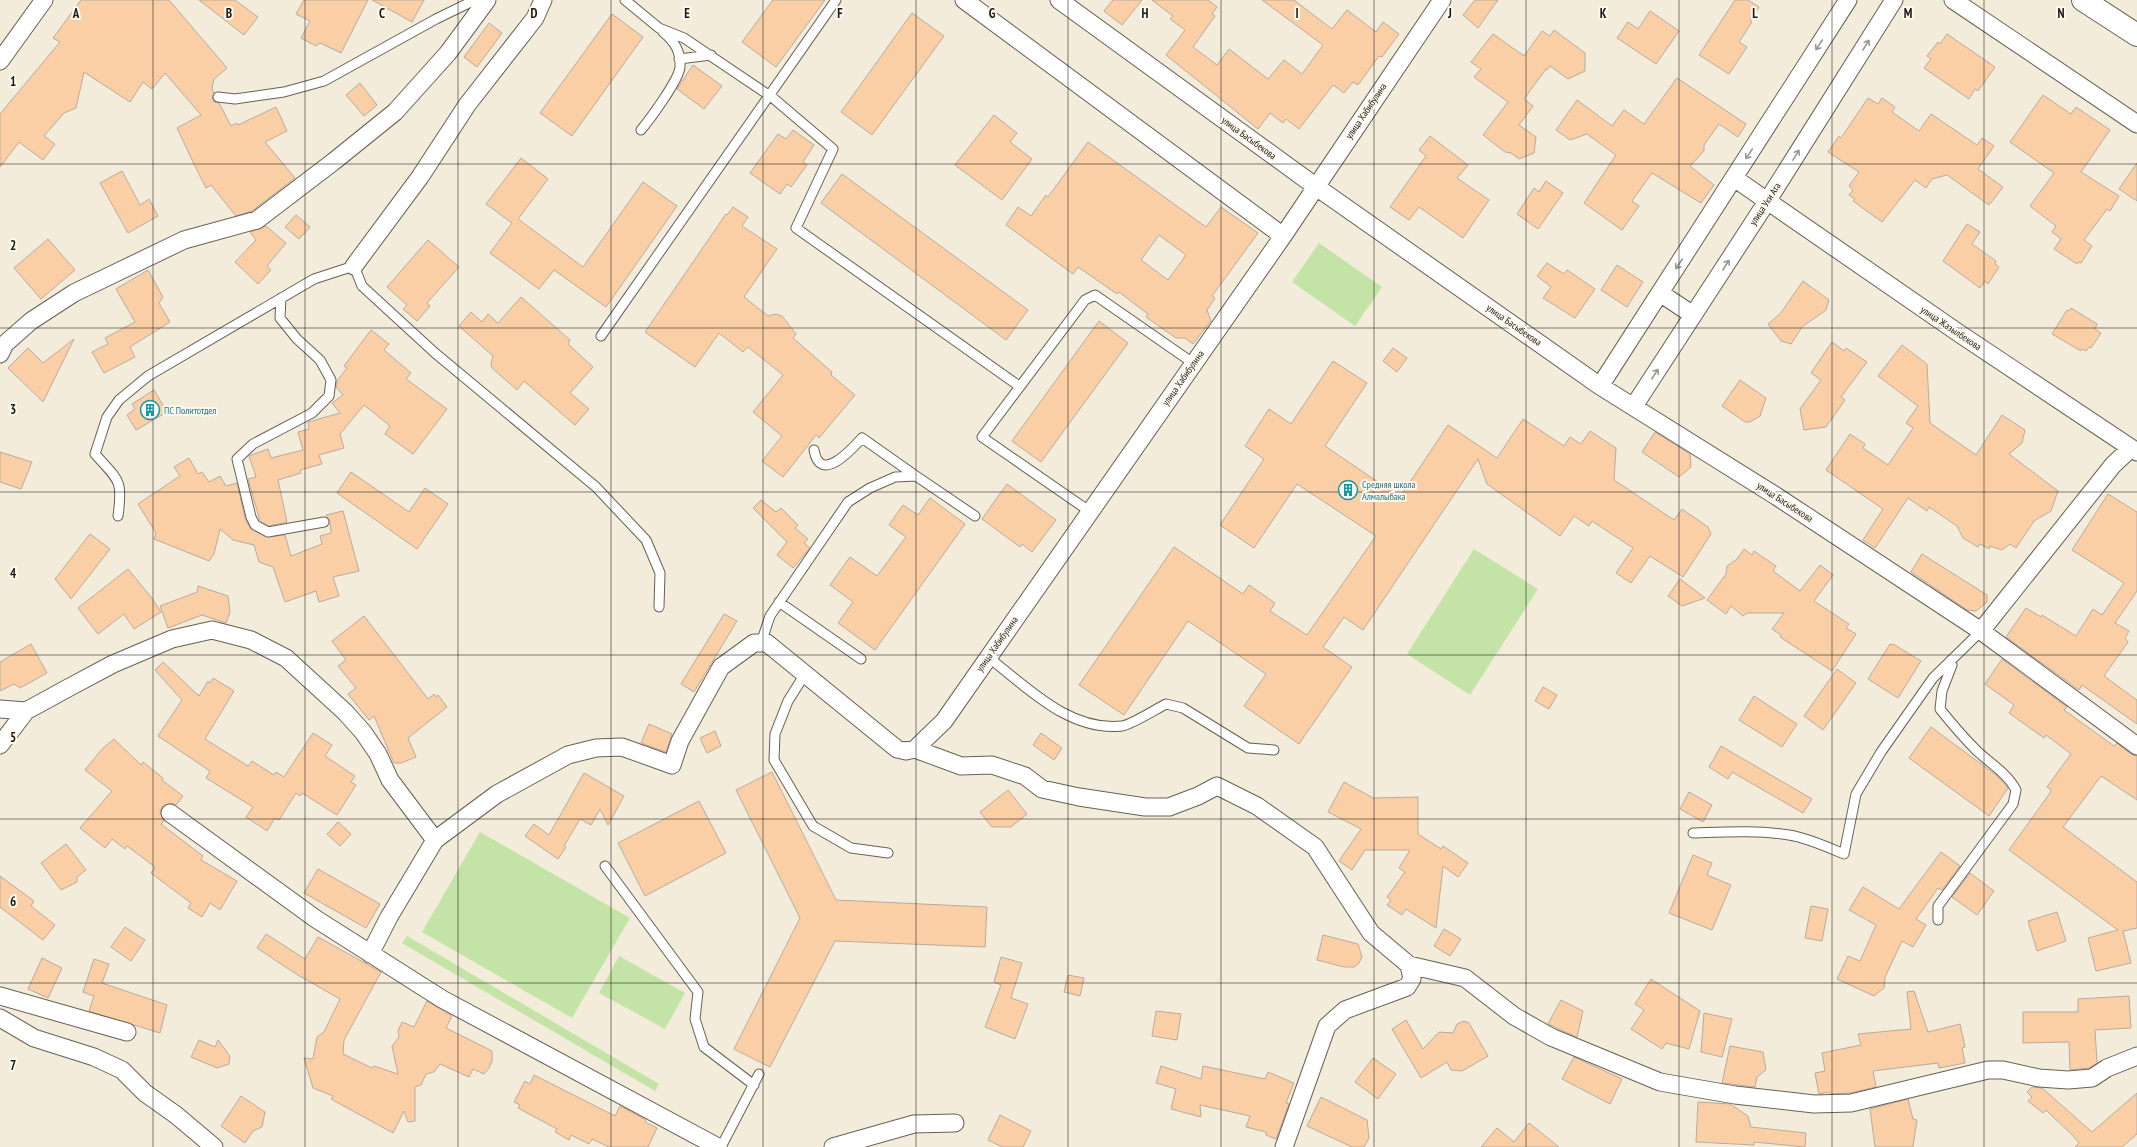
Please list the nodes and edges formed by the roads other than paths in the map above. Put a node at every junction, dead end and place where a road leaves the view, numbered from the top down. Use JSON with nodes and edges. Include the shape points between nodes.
{"nodes":[{"id":1,"x":44,"y":0,"type":"edge"},
{"id":2,"x":475,"y":0,"type":"edge"},
{"id":3,"x":486,"y":0,"type":"edge"},
{"id":4,"x":543,"y":0,"type":"edge"},
{"id":5,"x":625,"y":0,"type":"edge"},
{"id":6,"x":836,"y":0,"type":"edge"},
{"id":7,"x":964,"y":0,"type":"edge"},
{"id":8,"x":1059,"y":0,"type":"edge"},
{"id":9,"x":1442,"y":0,"type":"edge"},
{"id":10,"x":1848,"y":0,"type":"edge"},
{"id":11,"x":1894,"y":0,"type":"edge"},
{"id":12,"x":1953,"y":0,"type":"edge"},
{"id":13,"x":2083,"y":0,"type":"edge"},
{"id":14,"x":659,"y":28,"type":"junction"},
{"id":15,"x":2137,"y":35,"type":"edge"},
{"id":16,"x":711,"y":55,"type":"junction"},
{"id":17,"x":679,"y":59,"type":"junction"},
{"id":18,"x":0,"y":61,"type":"edge"},
{"id":19,"x":770,"y":96,"type":"junction"},
{"id":20,"x":218,"y":97,"type":"dead end"},
{"id":21,"x":2137,"y":124,"type":"edge"},
{"id":22,"x":641,"y":130,"type":"dead end"},
{"id":23,"x":1734,"y":178,"type":"junction"},
{"id":24,"x":1315,"y":186,"type":"junction"},
{"id":25,"x":1768,"y":200,"type":"junction"},
{"id":26,"x":1283,"y":236,"type":"junction"},
{"id":27,"x":354,"y":266,"type":"junction"},
{"id":28,"x":1660,"y":293,"type":"junction"},
{"id":29,"x":281,"y":298,"type":"junction"},
{"id":30,"x":1693,"y":315,"type":"junction"},
{"id":31,"x":601,"y":336,"type":"dead end"},
{"id":32,"x":0,"y":354,"type":"edge"},
{"id":33,"x":1192,"y":363,"type":"junction"},
{"id":34,"x":1019,"y":386,"type":"junction"},
{"id":35,"x":1600,"y":386,"type":"junction"},
{"id":36,"x":1634,"y":406,"type":"junction"},
{"id":37,"x":814,"y":450,"type":"dead end"},
{"id":38,"x":2134,"y":450,"type":"edge"},
{"id":39,"x":916,"y":476,"type":"junction"},
{"id":40,"x":1089,"y":511,"type":"junction"},
{"id":41,"x":118,"y":516,"type":"dead end"},
{"id":42,"x":974,"y":516,"type":"dead end"},
{"id":43,"x":324,"y":522,"type":"dead end"},
{"id":44,"x":779,"y":602,"type":"junction"},
{"id":45,"x":659,"y":607,"type":"dead end"},
{"id":46,"x":1981,"y":631,"type":"junction"},
{"id":47,"x":761,"y":643,"type":"junction"},
{"id":48,"x":988,"y":657,"type":"junction"},
{"id":49,"x":1956,"y":657,"type":"junction"},
{"id":50,"x":861,"y":660,"type":"dead end"},
{"id":51,"x":805,"y":674,"type":"junction"},
{"id":52,"x":0,"y":709,"type":"edge"},
{"id":53,"x":26,"y":712,"type":"junction"},
{"id":54,"x":0,"y":745,"type":"edge"},
{"id":55,"x":2137,"y":746,"type":"edge"},
{"id":56,"x":915,"y":749,"type":"junction"},
{"id":57,"x":1274,"y":750,"type":"dead end"},
{"id":58,"x":170,"y":813,"type":"dead end"},
{"id":59,"x":1693,"y":833,"type":"dead end"},
{"id":60,"x":435,"y":840,"type":"junction"},
{"id":61,"x":888,"y":853,"type":"dead end"},
{"id":62,"x":605,"y":866,"type":"dead end"},
{"id":63,"x":1938,"y":920,"type":"dead end"},
{"id":64,"x":370,"y":954,"type":"junction"},
{"id":65,"x":1409,"y":965,"type":"junction"},
{"id":66,"x":1449,"y":974,"type":"junction"},
{"id":67,"x":1407,"y":987,"type":"junction"},
{"id":68,"x":0,"y":996,"type":"edge"},
{"id":69,"x":0,"y":1018,"type":"edge"},
{"id":70,"x":127,"y":1032,"type":"dead end"},
{"id":71,"x":2137,"y":1056,"type":"edge"},
{"id":72,"x":759,"y":1074,"type":"dead end"},
{"id":73,"x":754,"y":1085,"type":"junction"},
{"id":74,"x":955,"y":1123,"type":"dead end"},
{"id":75,"x":214,"y":1147,"type":"edge"},
{"id":76,"x":718,"y":1147,"type":"edge"},
{"id":77,"x":722,"y":1147,"type":"edge"},
{"id":78,"x":833,"y":1147,"type":"edge"},
{"id":79,"x":1284,"y":1147,"type":"edge"}],
"edges":[{"from":1,"to":18,"type":"street"},
{"from":2,"to":20,"type":"lane","via":[[324,81],[284,92],[235,99]]},
{"from":3,"to":32,"type":"street","via":[[448,53],[394,112],[256,220],[184,240],[74,293],[31,321],[5,344]]},
{"from":4,"to":27,"type":"street","via":[[535,18],[467,105],[420,176]]},
{"from":5,"to":14,"type":"lane"},
{"from":6,"to":19,"type":"lane"},
{"from":7,"to":26,"type":"street"},
{"from":8,"to":24,"type":"street","name":"улица Басыбекова"},
{"from":9,"to":24,"type":"street","name":"улица Хабибулина"},
{"from":10,"to":23,"type":"street","one_way":true},
{"from":25,"to":11,"type":"street","name":"улица Уки Ата","one_way":true},
{"from":12,"to":21,"type":"street"},
{"from":13,"to":15,"type":"main road"},
{"from":14,"to":16,"type":"lane","via":[[684,38]]},
{"from":14,"to":17,"type":"lane","via":[[672,39],[678,50]]},
{"from":16,"to":17,"type":"lane"},
{"from":16,"to":19,"type":"lane"},
{"from":17,"to":22,"type":"lane","via":[[680,68],[670,87]]},
{"from":19,"to":31,"type":"lane"},
{"from":19,"to":34,"type":"lane","via":[[833,149],[796,228]]},
{"from":23,"to":25,"type":"street","name":"улица Жазылбекова"},
{"from":23,"to":28,"type":"street","one_way":true},
{"from":24,"to":26,"type":"street","name":"улица Хабибулина"},
{"from":24,"to":35,"type":"street","name":"улица Басыбекова"},
{"from":30,"to":25,"type":"street","name":"улица Уки Ата","one_way":true},
{"from":25,"to":38,"type":"street","name":"улица Жазылбекова","via":[[1960,334]]},
{"from":26,"to":33,"type":"street","name":"улица Хабибулина"},
{"from":27,"to":29,"type":"lane","via":[[314,279]]},
{"from":27,"to":45,"type":"lane","via":[[362,286],[596,488],[646,540],[660,573]]},
{"from":28,"to":30,"type":"street"},
{"from":28,"to":35,"type":"street"},
{"from":29,"to":41,"type":"lane","via":[[148,376],[119,400],[107,417],[95,454],[118,481],[121,492]]},
{"from":29,"to":43,"type":"lane","via":[[280,318],[297,339],[320,360],[331,380],[329,396],[312,413],[253,444],[237,458],[256,525],[268,532]]},
{"from":36,"to":30,"type":"street","name":"улица Уки Ата","one_way":true},
{"from":33,"to":34,"type":"lane","via":[[1095,296],[1085,300]]},
{"from":33,"to":40,"type":"street","name":"улица Хабибулина"},
{"from":34,"to":40,"type":"lane","via":[[982,437]]},
{"from":35,"to":36,"type":"street","name":"улица Басыбекова"},
{"from":36,"to":46,"type":"street","name":"улица Басыбекова"},
{"from":37,"to":39,"type":"lane","via":[[816,458],[821,463],[830,465],[843,458],[862,438]]},
{"from":38,"to":46,"type":"street","via":[[2113,465]]},
{"from":39,"to":42,"type":"lane"},
{"from":39,"to":44,"type":"lane","via":[[895,477],[870,488],[848,502]]},
{"from":40,"to":48,"type":"street","name":"улица Хабибулина"},
{"from":44,"to":47,"type":"lane","via":[[770,616]]},
{"from":44,"to":50,"type":"lane"},
{"from":46,"to":49,"type":"lane"},
{"from":46,"to":55,"type":"street","name":"улица Басыбекова"},
{"from":47,"to":51,"type":"street","via":[[767,643]]},
{"from":47,"to":60,"type":"street","via":[[754,642],[721,667],[680,741],[672,765],[622,747],[596,748],[568,755],[498,794]]},
{"from":48,"to":56,"type":"street","name":"улица Хабибулина","via":[[944,721]]},
{"from":48,"to":57,"type":"lane","via":[[1058,712],[1090,725],[1124,726],[1166,704],[1183,708],[1248,748]]},
{"from":49,"to":59,"type":"lane","via":[[1933,678],[1915,702],[1856,794],[1844,854],[1790,835],[1750,832]]},
{"from":49,"to":63,"type":"lane","via":[[1947,674],[1940,709],[1977,751],[2011,780],[2016,790],[2013,804],[1938,906]]},
{"from":51,"to":56,"type":"street","via":[[897,749]]},
{"from":51,"to":61,"type":"lane","via":[[788,701],[775,734],[774,760],[813,826],[851,848]]},
{"from":52,"to":53,"type":"street"},
{"from":53,"to":54,"type":"street"},
{"from":53,"to":60,"type":"street","via":[[113,664],[172,639],[212,630],[251,640],[286,658],[345,712],[363,732],[378,754],[390,780]]},
{"from":56,"to":65,"type":"street","via":[[961,766],[992,765],[1025,776],[1042,789],[1145,807],[1169,806],[1217,786],[1257,806],[1315,847],[1371,933]]},
{"from":58,"to":64,"type":"street","via":[[316,919]]},
{"from":60,"to":64,"type":"street"},
{"from":62,"to":73,"type":"lane","via":[[698,992],[695,1019],[704,1047]]},
{"from":64,"to":76,"type":"street","via":[[442,999]]},
{"from":65,"to":66,"type":"street"},
{"from":65,"to":67,"type":"street","via":[[1412,979]]},
{"from":66,"to":67,"type":"street"},
{"from":66,"to":71,"type":"street","via":[[1465,978],[1514,1016],[1559,1040],[1660,1082],[1735,1095],[1814,1104],[1851,1103],[1988,1070],[2003,1070],[2039,1078],[2092,1078],[2107,1068]]},
{"from":67,"to":79,"type":"street","via":[[1345,1010],[1328,1026]]},
{"from":68,"to":70,"type":"street"},
{"from":69,"to":75,"type":"street","via":[[34,1038],[94,1057],[122,1070],[145,1093]]},
{"from":72,"to":73,"type":"lane"},
{"from":73,"to":77,"type":"lane"},
{"from":74,"to":78,"type":"street","via":[[914,1124]]}]}
